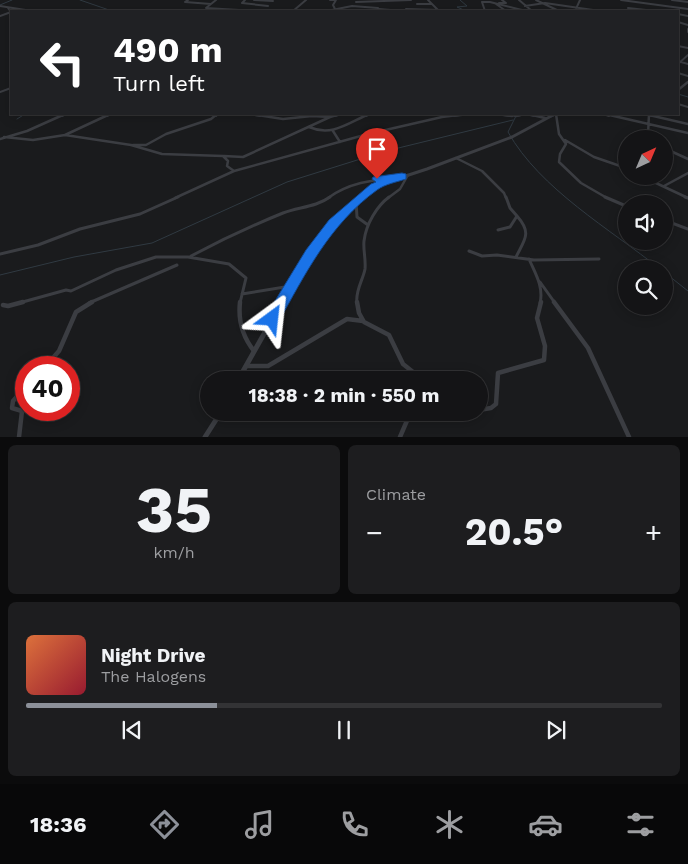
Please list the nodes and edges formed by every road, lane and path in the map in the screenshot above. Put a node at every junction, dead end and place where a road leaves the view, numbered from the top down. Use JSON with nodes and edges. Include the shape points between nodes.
{"nodes":[{"id":1,"x":188,"y":0,"type":"edge"},
{"id":2,"x":216,"y":0,"type":"edge"},
{"id":3,"x":245,"y":0,"type":"edge"},
{"id":4,"x":254,"y":0,"type":"edge"},
{"id":5,"x":306,"y":0,"type":"edge"},
{"id":6,"x":330,"y":0,"type":"edge"},
{"id":7,"x":336,"y":0,"type":"edge"},
{"id":8,"x":411,"y":0,"type":"edge"},
{"id":9,"x":428,"y":0,"type":"edge"},
{"id":10,"x":502,"y":0,"type":"edge"},
{"id":11,"x":519,"y":0,"type":"edge"},
{"id":12,"x":536,"y":0,"type":"edge"},
{"id":13,"x":559,"y":0,"type":"edge"},
{"id":14,"x":580,"y":0,"type":"edge"},
{"id":15,"x":621,"y":0,"type":"edge"},
{"id":16,"x":628,"y":0,"type":"edge"},
{"id":17,"x":672,"y":0,"type":"edge"},
{"id":18,"x":274,"y":1,"type":"edge"},
{"id":19,"x":382,"y":1,"type":"edge"},
{"id":20,"x":356,"y":2,"type":"dead end"},
{"id":21,"x":688,"y":2,"type":"edge"},
{"id":22,"x":542,"y":3,"type":"junction"},
{"id":23,"x":211,"y":4,"type":"junction"},
{"id":24,"x":417,"y":4,"type":"dead end"},
{"id":25,"x":431,"y":4,"type":"junction"},
{"id":26,"x":496,"y":4,"type":"junction"},
{"id":27,"x":558,"y":5,"type":"junction"},
{"id":28,"x":0,"y":6,"type":"edge"},
{"id":29,"x":268,"y":6,"type":"junction"},
{"id":30,"x":525,"y":6,"type":"junction"},
{"id":31,"x":8,"y":8,"type":"junction"},
{"id":32,"x":206,"y":8,"type":"joint"},
{"id":33,"x":577,"y":8,"type":"junction"},
{"id":34,"x":628,"y":8,"type":"joint"},
{"id":35,"x":336,"y":9,"type":"junction"},
{"id":36,"x":378,"y":9,"type":"edge"},
{"id":37,"x":638,"y":9,"type":"junction"},
{"id":38,"x":688,"y":9,"type":"edge"},
{"id":39,"x":17,"y":10,"type":"edge"},
{"id":40,"x":241,"y":10,"type":"edge"},
{"id":41,"x":263,"y":10,"type":"edge"},
{"id":42,"x":294,"y":10,"type":"edge"},
{"id":43,"x":332,"y":10,"type":"edge"},
{"id":44,"x":399,"y":10,"type":"edge"},
{"id":45,"x":407,"y":10,"type":"edge"},
{"id":46,"x":439,"y":10,"type":"edge"},
{"id":47,"x":486,"y":10,"type":"edge"},
{"id":48,"x":505,"y":10,"type":"edge"},
{"id":49,"x":522,"y":10,"type":"edge"},
{"id":50,"x":531,"y":10,"type":"edge"},
{"id":51,"x":557,"y":10,"type":"edge"},
{"id":52,"x":592,"y":10,"type":"edge"},
{"id":53,"x":642,"y":10,"type":"edge"},
{"id":54,"x":646,"y":10,"type":"edge"},
{"id":55,"x":10,"y":11,"type":"edge"},
{"id":56,"x":10,"y":13,"type":"edge"},
{"id":57,"x":0,"y":16,"type":"edge"},
{"id":58,"x":688,"y":29,"type":"edge"},
{"id":59,"x":688,"y":32,"type":"edge"},
{"id":60,"x":64,"y":115,"type":"edge"},
{"id":61,"x":109,"y":115,"type":"edge"},
{"id":62,"x":217,"y":115,"type":"edge"},
{"id":63,"x":255,"y":115,"type":"edge"},
{"id":64,"x":338,"y":115,"type":"edge"},
{"id":65,"x":367,"y":115,"type":"edge"},
{"id":66,"x":456,"y":115,"type":"edge"},
{"id":67,"x":531,"y":115,"type":"edge"},
{"id":68,"x":553,"y":115,"type":"edge"},
{"id":69,"x":556,"y":115,"type":"edge"},
{"id":70,"x":606,"y":115,"type":"edge"},
{"id":71,"x":649,"y":115,"type":"edge"},
{"id":72,"x":653,"y":115,"type":"edge"},
{"id":73,"x":442,"y":116,"type":"edge"},
{"id":74,"x":330,"y":117,"type":"junction"},
{"id":75,"x":545,"y":118,"type":"junction"},
{"id":76,"x":648,"y":124,"type":"junction"},
{"id":77,"x":688,"y":124,"type":"edge"},
{"id":78,"x":309,"y":127,"type":"junction"},
{"id":79,"x":333,"y":130,"type":"junction"},
{"id":80,"x":648,"y":130,"type":"edge"},
{"id":81,"x":688,"y":133,"type":"edge"},
{"id":82,"x":65,"y":135,"type":"junction"},
{"id":83,"x":511,"y":137,"type":"joint"},
{"id":84,"x":2,"y":138,"type":"edge"},
{"id":85,"x":564,"y":140,"type":"junction"},
{"id":86,"x":340,"y":142,"type":"junction"},
{"id":87,"x":131,"y":145,"type":"junction"},
{"id":88,"x":673,"y":152,"type":"edge"},
{"id":89,"x":223,"y":156,"type":"junction"},
{"id":90,"x":456,"y":158,"type":"junction"},
{"id":91,"x":688,"y":159,"type":"edge"},
{"id":92,"x":618,"y":165,"type":"edge"},
{"id":93,"x":234,"y":171,"type":"junction"},
{"id":94,"x":688,"y":173,"type":"edge"},
{"id":95,"x":408,"y":174,"type":"junction"},
{"id":96,"x":402,"y":177,"type":"junction"},
{"id":97,"x":664,"y":186,"type":"joint"},
{"id":98,"x":688,"y":198,"type":"edge"},
{"id":99,"x":356,"y":201,"type":"junction"},
{"id":100,"x":618,"y":203,"type":"edge"},
{"id":101,"x":516,"y":216,"type":"junction"},
{"id":102,"x":673,"y":223,"type":"edge"},
{"id":103,"x":368,"y":225,"type":"junction"},
{"id":104,"x":688,"y":229,"type":"edge"},
{"id":105,"x":498,"y":230,"type":"dead end"},
{"id":106,"x":469,"y":251,"type":"dead end"},
{"id":107,"x":0,"y":254,"type":"edge"},
{"id":108,"x":188,"y":257,"type":"junction"},
{"id":109,"x":515,"y":257,"type":"junction"},
{"id":110,"x":528,"y":259,"type":"junction"},
{"id":111,"x":599,"y":259,"type":"dead end"},
{"id":112,"x":176,"y":265,"type":"dead end"},
{"id":113,"x":539,"y":281,"type":"junction"},
{"id":114,"x":291,"y":286,"type":"junction"},
{"id":115,"x":242,"y":294,"type":"junction"},
{"id":116,"x":3,"y":305,"type":"dead end"},
{"id":117,"x":364,"y":322,"type":"junction"},
{"id":118,"x":254,"y":351,"type":"junction"},
{"id":119,"x":55,"y":356,"type":"edge"},
{"id":120,"x":246,"y":366,"type":"junction"},
{"id":121,"x":243,"y":371,"type":"edge"},
{"id":122,"x":412,"y":371,"type":"edge"},
{"id":123,"x":15,"y":399,"type":"edge"},
{"id":124,"x":488,"y":408,"type":"edge"},
{"id":125,"x":15,"y":409,"type":"edge"},
{"id":126,"x":21,"y":421,"type":"edge"},
{"id":127,"x":215,"y":421,"type":"edge"},
{"id":128,"x":407,"y":421,"type":"edge"},
{"id":129,"x":19,"y":436,"type":"edge"},
{"id":130,"x":205,"y":436,"type":"edge"},
{"id":131,"x":400,"y":436,"type":"edge"},
{"id":132,"x":629,"y":436,"type":"edge"}],
"edges":[{"from":1,"to":23,"type":"street","via":[[185,2]]},
{"from":2,"to":23,"type":"street"},
{"from":3,"to":29,"type":"street","via":[[242,3]]},
{"from":4,"to":18,"type":"street"},
{"from":5,"to":42,"type":"street"},
{"from":6,"to":7,"type":"street"},
{"from":7,"to":35,"type":"street","via":[[333,5]]},
{"from":8,"to":19,"type":"street"},
{"from":9,"to":25,"type":"street"},
{"from":10,"to":26,"type":"street","via":[[506,3]]},
{"from":11,"to":30,"type":"street"},
{"from":12,"to":22,"type":"street"},
{"from":13,"to":27,"type":"street"},
{"from":14,"to":33,"type":"street"},
{"from":15,"to":16,"type":"street"},
{"from":16,"to":34,"type":"street"},
{"from":16,"to":38,"type":"street"},
{"from":17,"to":21,"type":"street"},
{"from":18,"to":29,"type":"street"},
{"from":19,"to":20,"type":"street"},
{"from":19,"to":36,"type":"street"},
{"from":22,"to":27,"type":"street"},
{"from":22,"to":30,"type":"street"},
{"from":22,"to":51,"type":"street"},
{"from":23,"to":32,"type":"street"},
{"from":24,"to":25,"type":"street"},
{"from":25,"to":46,"type":"street"},
{"from":26,"to":47,"type":"street","via":[[482,2]]},
{"from":26,"to":48,"type":"street"},
{"from":26,"to":49,"type":"street"},
{"from":27,"to":33,"type":"street"},
{"from":28,"to":31,"type":"street"},
{"from":29,"to":41,"type":"street"},
{"from":30,"to":50,"type":"street"},
{"from":31,"to":39,"type":"street"},
{"from":31,"to":55,"type":"street"},
{"from":32,"to":40,"type":"street"},
{"from":33,"to":52,"type":"street"},
{"from":34,"to":37,"type":"street"},
{"from":35,"to":36,"type":"street","via":[[352,6]]},
{"from":35,"to":43,"type":"street"},
{"from":36,"to":44,"type":"street"},
{"from":37,"to":53,"type":"street"},
{"from":37,"to":54,"type":"street"},
{"from":45,"to":46,"type":"street"},
{"from":56,"to":57,"type":"street"},
{"from":58,"to":59,"type":"street"},
{"from":60,"to":84,"type":"street"},
{"from":61,"to":82,"type":"street"},
{"from":62,"to":87,"type":"street","via":[[146,145]]},
{"from":63,"to":74,"type":"street","via":[[283,119]]},
{"from":64,"to":74,"type":"street"},
{"from":65,"to":79,"type":"street"},
{"from":66,"to":73,"type":"street"},
{"from":67,"to":75,"type":"street"},
{"from":68,"to":75,"type":"street"},
{"from":69,"to":85,"type":"street","via":[[557,129]]},
{"from":70,"to":76,"type":"street"},
{"from":71,"to":76,"type":"street"},
{"from":72,"to":77,"type":"street"},
{"from":73,"to":86,"type":"street"},
{"from":74,"to":78,"type":"street"},
{"from":75,"to":83,"type":"street"},
{"from":76,"to":80,"type":"street"},
{"from":76,"to":81,"type":"street"},
{"from":78,"to":79,"type":"street","via":[[319,132]]},
{"from":78,"to":89,"type":"street","via":[[243,157]]},
{"from":79,"to":86,"type":"street"},
{"from":82,"to":84,"type":"street","via":[[32,140]]},
{"from":82,"to":87,"type":"street"},
{"from":83,"to":90,"type":"street"},
{"from":85,"to":92,"type":"street","via":[[594,157]]},
{"from":85,"to":100,"type":"street","via":[[566,144],[559,162],[603,196]]},
{"from":86,"to":93,"type":"street"},
{"from":87,"to":89,"type":"street","via":[[162,154]]},
{"from":88,"to":91,"type":"street"},
{"from":89,"to":93,"type":"street","via":[[228,161],[227,166]]},
{"from":90,"to":95,"type":"street"},
{"from":90,"to":101,"type":"street","via":[[482,171],[504,193]]},
{"from":93,"to":107,"type":"street","via":[[140,214],[80,229],[38,246]]},
{"from":94,"to":97,"type":"street"},
{"from":95,"to":96,"type":"street"},
{"from":95,"to":103,"type":"street","via":[[400,189],[381,203]]},
{"from":96,"to":99,"type":"street","via":[[375,186]]},
{"from":96,"to":108,"type":"street","via":[[367,181],[341,190],[322,202],[242,228]]},
{"from":97,"to":98,"type":"street"},
{"from":99,"to":103,"type":"street","via":[[357,217]]},
{"from":99,"to":114,"type":"street","via":[[333,223],[310,253]]},
{"from":101,"to":105,"type":"street","via":[[514,225]]},
{"from":101,"to":109,"type":"street","via":[[525,225],[527,235]]},
{"from":102,"to":104,"type":"street"},
{"from":103,"to":117,"type":"street","via":[[364,240],[365,268],[356,297]]},
{"from":106,"to":109,"type":"street","via":[[482,256]]},
{"from":108,"to":115,"type":"street","via":[[229,264],[246,278]]},
{"from":108,"to":116,"type":"street","via":[[156,257],[116,270],[72,291]]},
{"from":109,"to":110,"type":"street"},
{"from":110,"to":111,"type":"street"},
{"from":110,"to":113,"type":"street"},
{"from":112,"to":119,"type":"street","via":[[85,305],[76,312]]},
{"from":113,"to":124,"type":"street","via":[[542,296],[537,318],[545,346],[544,360],[498,373],[496,404]]},
{"from":113,"to":132,"type":"street","via":[[588,348]]},
{"from":114,"to":115,"type":"street"},
{"from":114,"to":118,"type":"street"},
{"from":115,"to":118,"type":"street","via":[[238,317],[247,344]]},
{"from":117,"to":120,"type":"street","via":[[347,320],[268,366]]},
{"from":117,"to":122,"type":"street","via":[[389,335],[403,364]]},
{"from":118,"to":120,"type":"street"},
{"from":120,"to":121,"type":"street"},
{"from":123,"to":125,"type":"street","via":[[12,408]]},
{"from":126,"to":129,"type":"street"},
{"from":127,"to":130,"type":"street"},
{"from":128,"to":131,"type":"street"}]}
